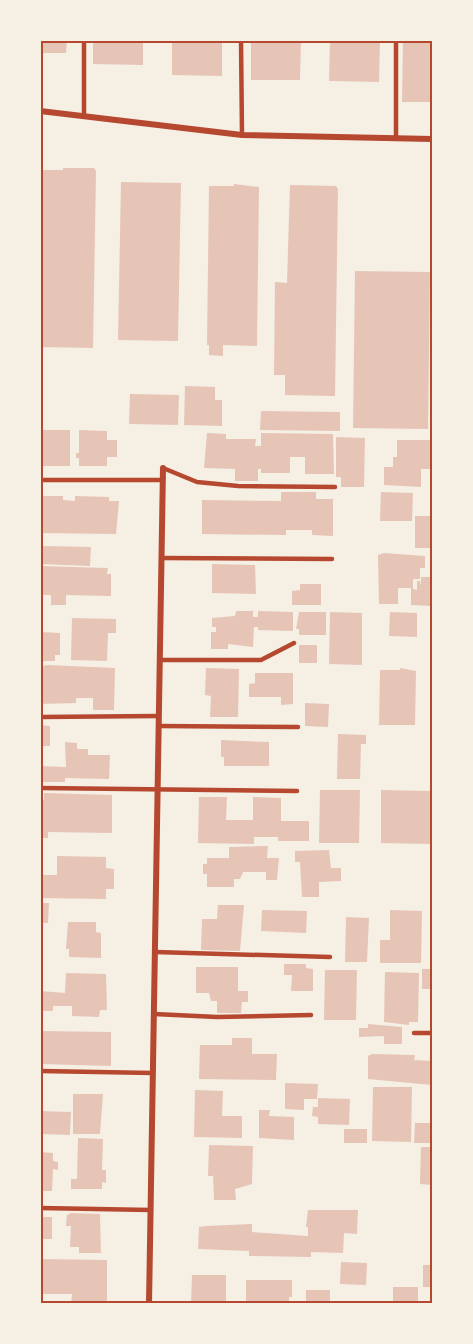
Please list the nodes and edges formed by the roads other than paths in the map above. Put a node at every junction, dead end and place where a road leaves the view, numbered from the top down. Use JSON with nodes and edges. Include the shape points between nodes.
{"nodes":[{"id":1,"x":84,"y":40,"type":"edge"},
{"id":2,"x":241,"y":40,"type":"edge"},
{"id":3,"x":396,"y":40,"type":"edge"},
{"id":4,"x":40,"y":111,"type":"edge"},
{"id":5,"x":84,"y":116,"type":"junction"},
{"id":6,"x":242,"y":135,"type":"junction"},
{"id":7,"x":396,"y":138,"type":"junction"},
{"id":8,"x":432,"y":139,"type":"edge"},
{"id":9,"x":163,"y":468,"type":"joint"},
{"id":10,"x":40,"y":480,"type":"edge"},
{"id":11,"x":163,"y":480,"type":"junction"},
{"id":12,"x":335,"y":487,"type":"dead end"},
{"id":13,"x":161,"y":558,"type":"junction"},
{"id":14,"x":332,"y":559,"type":"dead end"},
{"id":15,"x":294,"y":643,"type":"dead end"},
{"id":16,"x":160,"y":660,"type":"junction"},
{"id":17,"x":159,"y":716,"type":"junction"},
{"id":18,"x":40,"y":717,"type":"edge"},
{"id":19,"x":159,"y":726,"type":"junction"},
{"id":20,"x":298,"y":728,"type":"dead end"},
{"id":21,"x":40,"y":788,"type":"edge"},
{"id":22,"x":158,"y":789,"type":"junction"},
{"id":23,"x":297,"y":791,"type":"dead end"},
{"id":24,"x":155,"y":952,"type":"junction"},
{"id":25,"x":330,"y":957,"type":"dead end"},
{"id":26,"x":154,"y":1014,"type":"junction"},
{"id":27,"x":311,"y":1015,"type":"dead end"},
{"id":28,"x":414,"y":1033,"type":"dead end"},
{"id":29,"x":432,"y":1033,"type":"edge"},
{"id":30,"x":40,"y":1071,"type":"edge"},
{"id":31,"x":153,"y":1073,"type":"junction"},
{"id":32,"x":40,"y":1208,"type":"edge"},
{"id":33,"x":151,"y":1210,"type":"junction"},
{"id":34,"x":149,"y":1304,"type":"edge"}],
"edges":[{"from":1,"to":5,"type":"lane"},
{"from":2,"to":6,"type":"lane"},
{"from":3,"to":7,"type":"lane"},
{"from":4,"to":5,"type":"street"},
{"from":5,"to":6,"type":"street"},
{"from":6,"to":7,"type":"street"},
{"from":7,"to":8,"type":"street"},
{"from":9,"to":11,"type":"street"},
{"from":9,"to":12,"type":"lane","via":[[197,482]]},
{"from":10,"to":11,"type":"lane"},
{"from":11,"to":13,"type":"street"},
{"from":13,"to":14,"type":"lane"},
{"from":13,"to":16,"type":"street"},
{"from":15,"to":16,"type":"lane","via":[[261,660]]},
{"from":16,"to":17,"type":"street"},
{"from":17,"to":18,"type":"lane"},
{"from":17,"to":19,"type":"street"},
{"from":19,"to":20,"type":"lane"},
{"from":19,"to":22,"type":"street"},
{"from":21,"to":22,"type":"lane"},
{"from":22,"to":23,"type":"lane"},
{"from":22,"to":24,"type":"street"},
{"from":24,"to":25,"type":"lane"},
{"from":24,"to":26,"type":"street"},
{"from":26,"to":27,"type":"lane"},
{"from":26,"to":31,"type":"street"},
{"from":28,"to":29,"type":"lane"},
{"from":30,"to":31,"type":"lane"},
{"from":31,"to":33,"type":"street"},
{"from":32,"to":33,"type":"lane"},
{"from":33,"to":34,"type":"street"}]}
